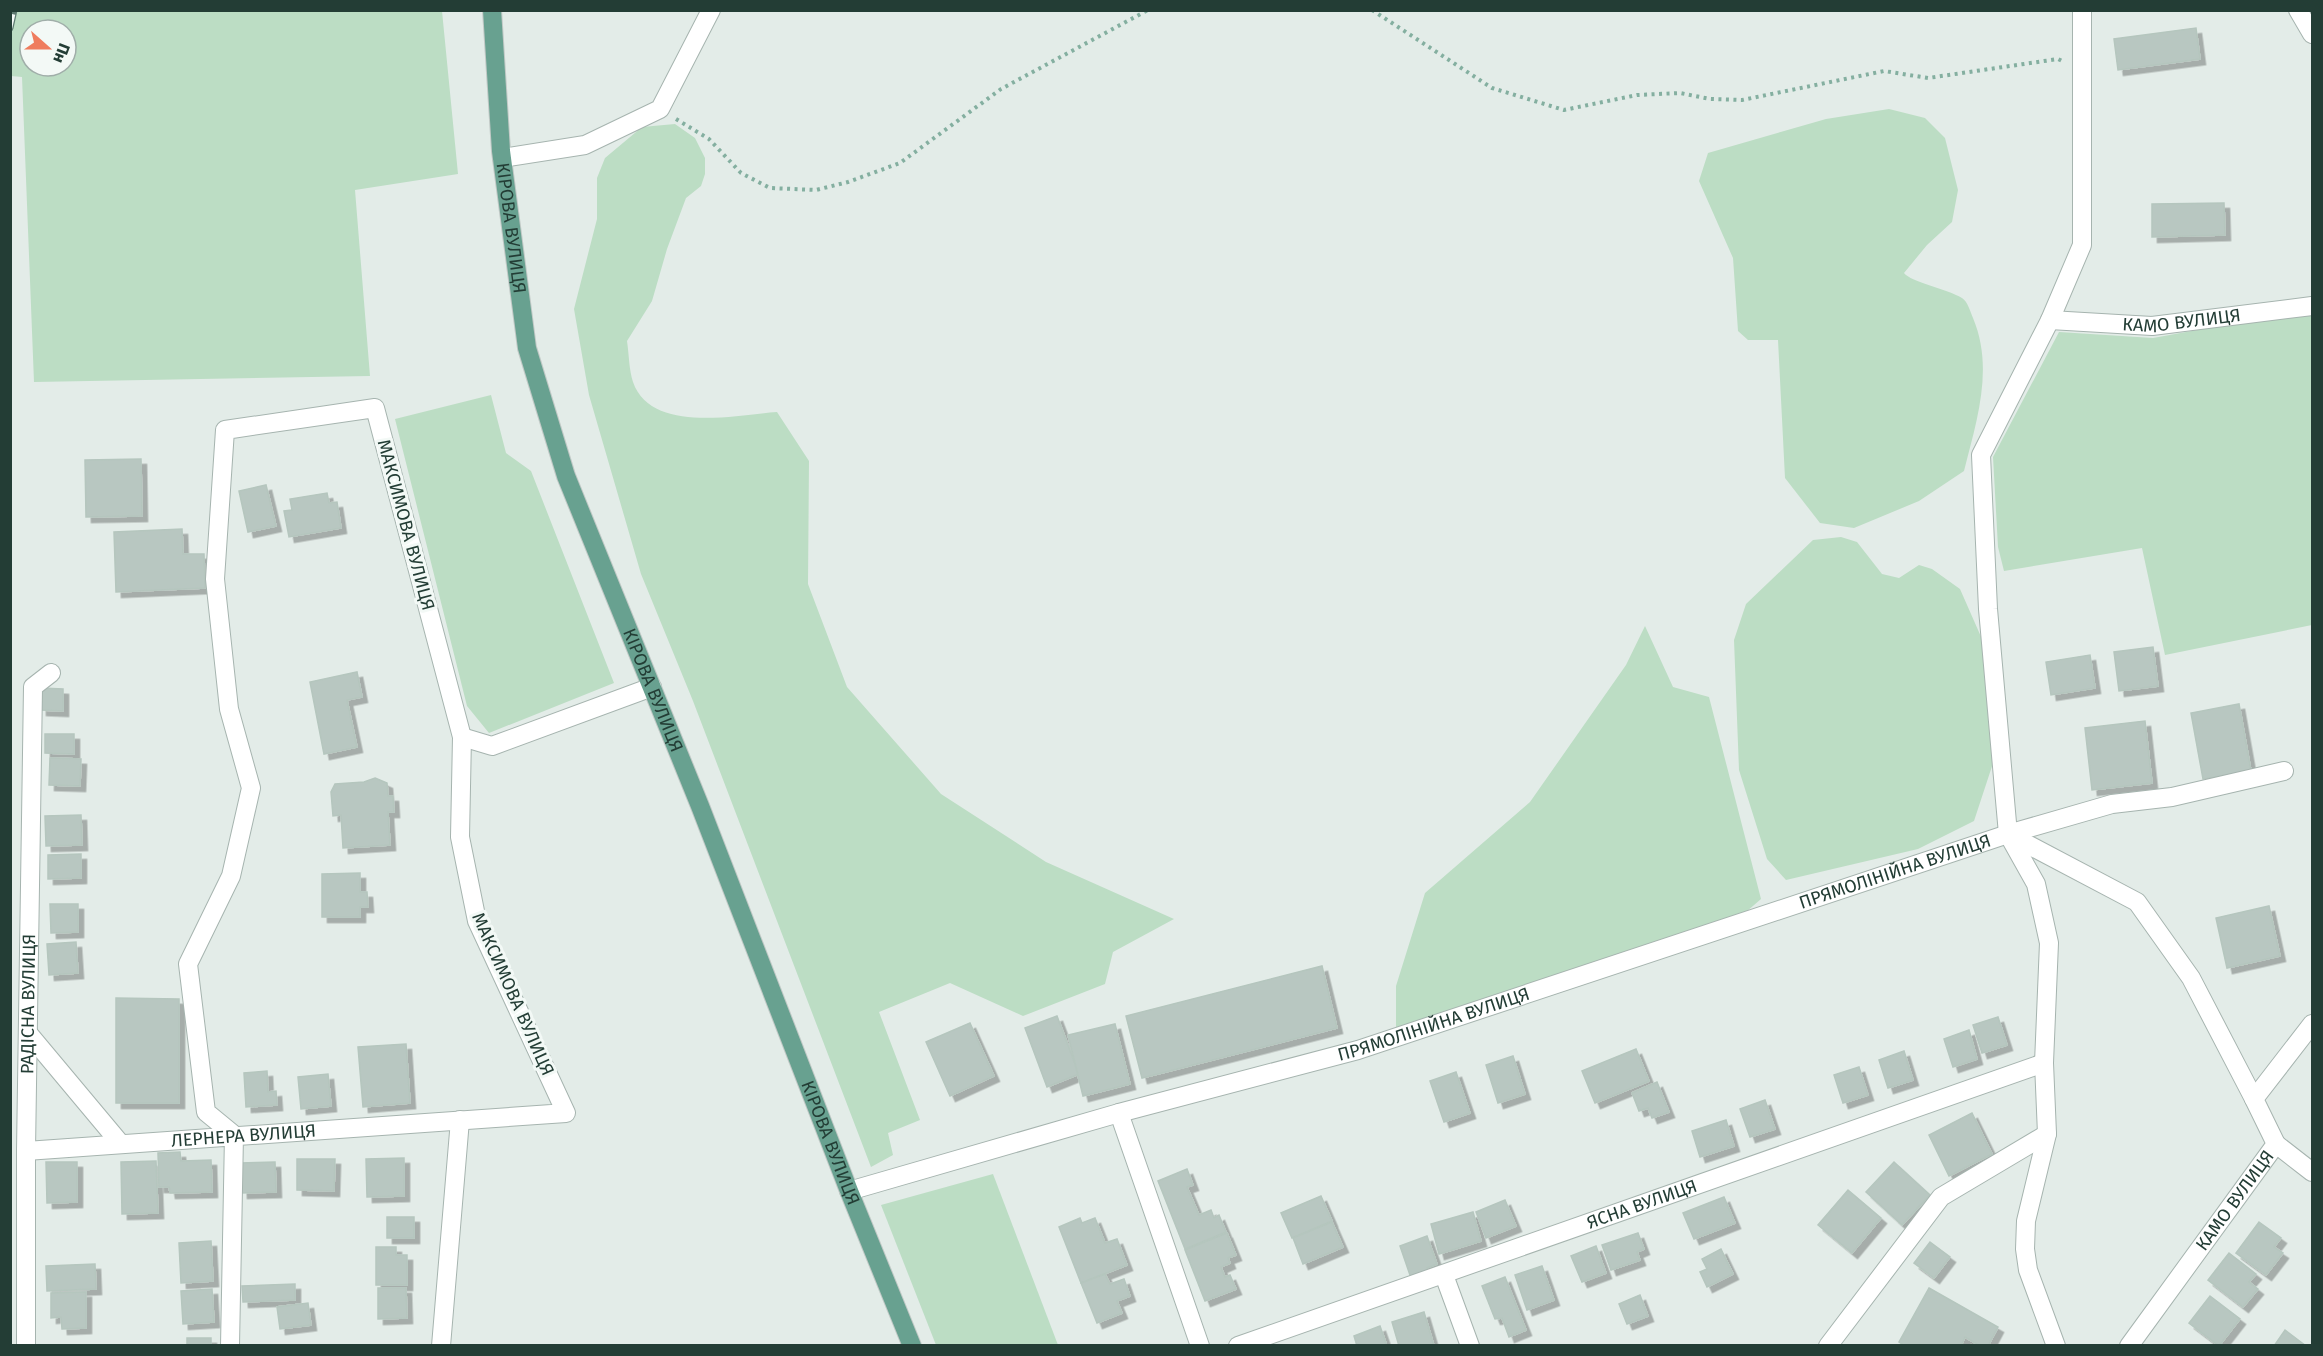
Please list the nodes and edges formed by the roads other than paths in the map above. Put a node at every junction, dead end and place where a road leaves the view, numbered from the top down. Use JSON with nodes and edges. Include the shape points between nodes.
{"nodes":[{"id":1,"x":492,"y":10,"type":"edge"},
{"id":2,"x":711,"y":10,"type":"edge"},
{"id":3,"x":2082,"y":10,"type":"edge"},
{"id":4,"x":2298,"y":10,"type":"edge"},
{"id":5,"x":2313,"y":34,"type":"edge"},
{"id":6,"x":502,"y":158,"type":"junction"},
{"id":7,"x":2313,"y":306,"type":"edge"},
{"id":8,"x":2050,"y":320,"type":"junction"},
{"id":9,"x":51,"y":673,"type":"dead end"},
{"id":10,"x":652,"y":687,"type":"junction"},
{"id":11,"x":462,"y":737,"type":"junction"},
{"id":12,"x":2284,"y":771,"type":"dead end"},
{"id":13,"x":2008,"y":834,"type":"junction"},
{"id":14,"x":2313,"y":1024,"type":"edge"},
{"id":15,"x":28,"y":1033,"type":"junction"},
{"id":16,"x":2044,"y":1063,"type":"junction"},
{"id":17,"x":2254,"y":1099,"type":"junction"},
{"id":18,"x":1119,"y":1113,"type":"junction"},
{"id":19,"x":460,"y":1120,"type":"junction"},
{"id":20,"x":2047,"y":1134,"type":"junction"},
{"id":21,"x":234,"y":1135,"type":"junction"},
{"id":22,"x":120,"y":1143,"type":"junction"},
{"id":23,"x":2276,"y":1144,"type":"junction"},
{"id":24,"x":26,"y":1151,"type":"junction"},
{"id":25,"x":2313,"y":1172,"type":"edge"},
{"id":26,"x":849,"y":1191,"type":"junction"},
{"id":27,"x":1444,"y":1275,"type":"junction"},
{"id":28,"x":26,"y":1346,"type":"edge"},
{"id":29,"x":230,"y":1346,"type":"edge"},
{"id":30,"x":441,"y":1346,"type":"edge"},
{"id":31,"x":912,"y":1346,"type":"edge"},
{"id":32,"x":1200,"y":1346,"type":"edge"},
{"id":33,"x":1238,"y":1346,"type":"edge"},
{"id":34,"x":1470,"y":1346,"type":"edge"},
{"id":35,"x":1828,"y":1346,"type":"edge"},
{"id":36,"x":2056,"y":1346,"type":"edge"},
{"id":37,"x":2129,"y":1346,"type":"edge"}],
"edges":[{"from":1,"to":6,"type":"main road","name":"КІРОВА ВУЛИЦЯ"},
{"from":2,"to":6,"type":"street","via":[[660,109],[585,146]]},
{"from":3,"to":8,"type":"street","via":[[2082,245]]},
{"from":4,"to":5,"type":"street"},
{"from":6,"to":10,"type":"main road","name":"КІРОВА ВУЛИЦЯ","via":[[527,348],[566,476]]},
{"from":7,"to":8,"type":"street","name":"КАМО ВУЛИЦЯ","via":[[2152,326]]},
{"from":8,"to":13,"type":"street","via":[[1981,455],[1988,609]]},
{"from":9,"to":15,"type":"street","name":"РАДІСНА ВУЛИЦЯ","via":[[33,687]]},
{"from":10,"to":11,"type":"street","via":[[492,746]]},
{"from":10,"to":26,"type":"main road","name":"КІРОВА ВУЛИЦЯ"},
{"from":11,"to":19,"type":"street","name":"МАКСИМОВА ВУЛИЦЯ","via":[[460,837],[477,921],[566,1113]]},
{"from":11,"to":21,"type":"street","name":"МАКСИМОВА ВУЛИЦЯ","via":[[375,408],[225,430],[215,579],[229,709],[251,788],[231,876],[188,964],[206,1112]]},
{"from":12,"to":13,"type":"street","name":"ПРЯМОЛІНІЙНА ВУЛИЦЯ","via":[[2172,797],[2112,804]]},
{"from":13,"to":16,"type":"street","via":[[2036,884],[2049,943]]},
{"from":13,"to":17,"type":"street","name":"КАМО ВУЛИЦЯ","via":[[2137,902],[2192,978]]},
{"from":13,"to":18,"type":"street","name":"ПРЯМОЛІНІЙНА ВУЛИЦЯ","via":[[1358,1050]]},
{"from":14,"to":17,"type":"street"},
{"from":15,"to":22,"type":"street"},
{"from":15,"to":24,"type":"street","name":"РАДІСНА ВУЛИЦЯ"},
{"from":16,"to":20,"type":"street"},
{"from":16,"to":27,"type":"street","name":"ЯСНА ВУЛИЦЯ"},
{"from":17,"to":23,"type":"street","name":"КАМО ВУЛИЦЯ"},
{"from":18,"to":26,"type":"street","name":"ПРЯМОЛІНІЙНА ВУЛИЦЯ"},
{"from":18,"to":32,"type":"street"},
{"from":19,"to":21,"type":"street","name":"ЛЕРНЕРА ВУЛИЦЯ"},
{"from":19,"to":30,"type":"street"},
{"from":20,"to":35,"type":"street","via":[[1941,1197]]},
{"from":20,"to":36,"type":"street","via":[[2026,1221],[2025,1249],[2028,1270]]},
{"from":21,"to":22,"type":"street","name":"ЛЕРНЕРА ВУЛИЦЯ"},
{"from":21,"to":29,"type":"street"},
{"from":22,"to":24,"type":"street","name":"ЛЕРНЕРА ВУЛИЦЯ"},
{"from":23,"to":25,"type":"street"},
{"from":23,"to":37,"type":"street","name":"КАМО ВУЛИЦЯ"},
{"from":24,"to":28,"type":"street","name":"РАДІСНА ВУЛИЦЯ"},
{"from":26,"to":31,"type":"main road","name":"КІРОВА ВУЛИЦЯ"},
{"from":27,"to":33,"type":"street","name":"ЯСНА ВУЛИЦЯ"},
{"from":27,"to":34,"type":"street"}]}
